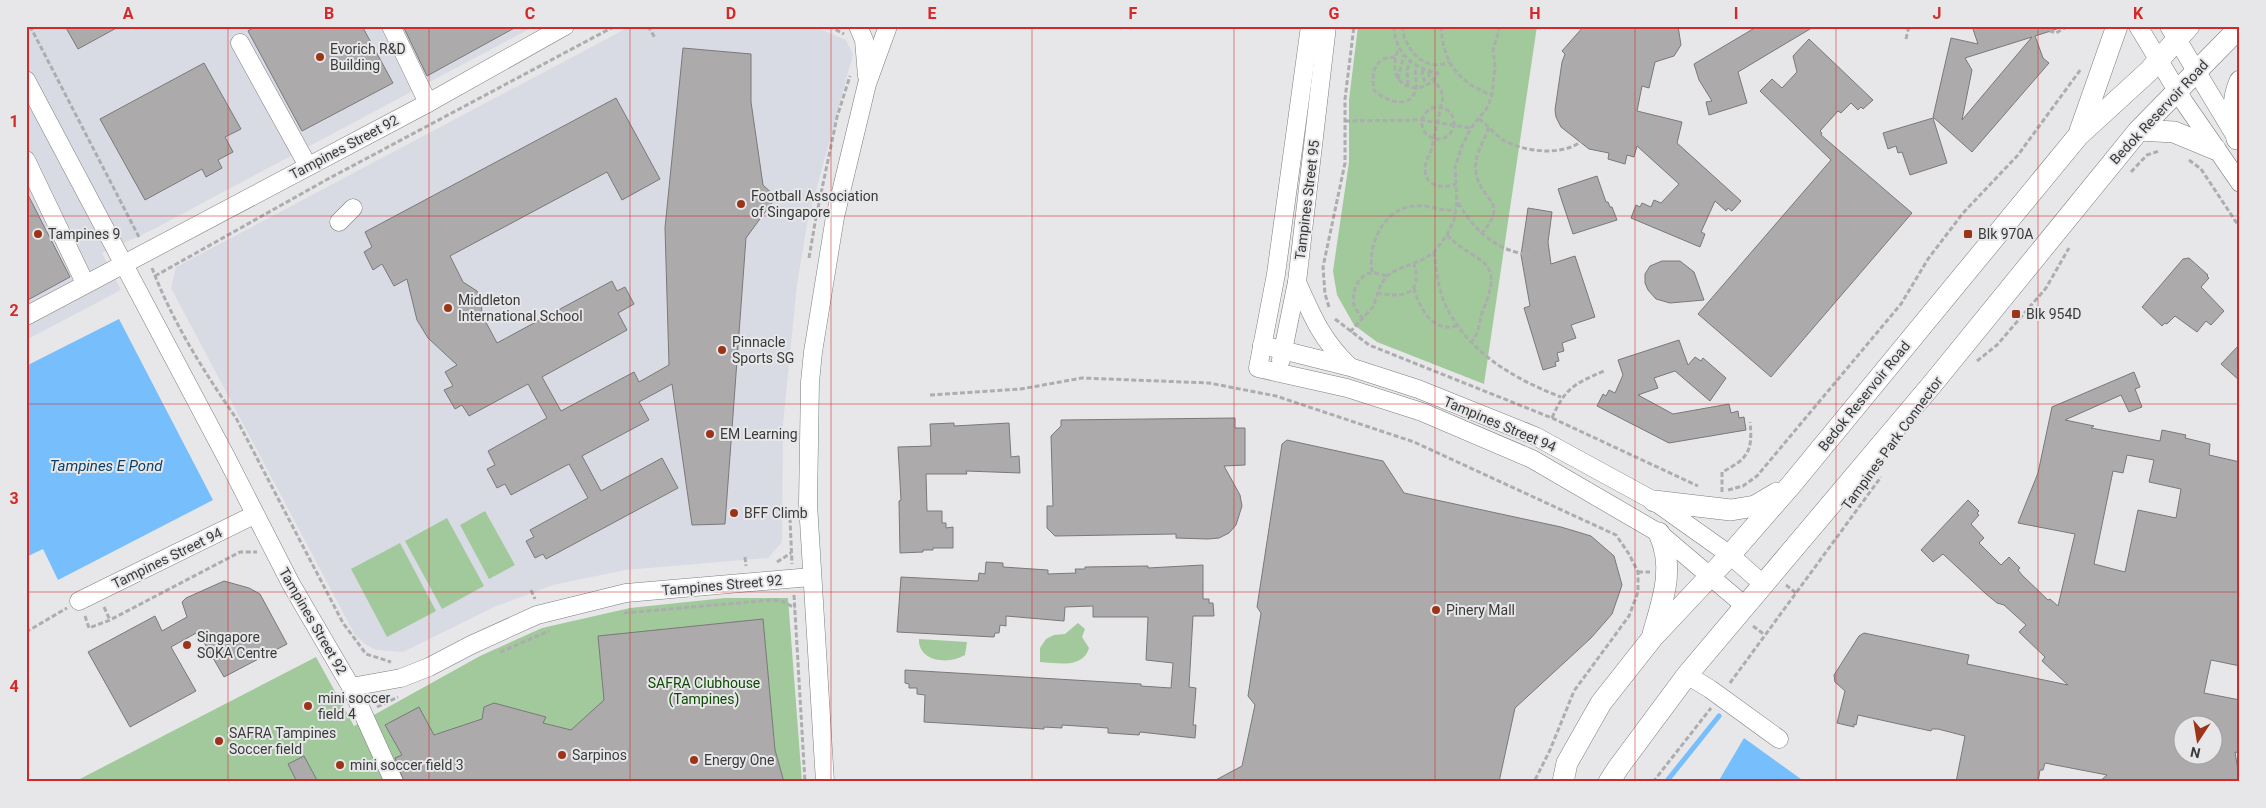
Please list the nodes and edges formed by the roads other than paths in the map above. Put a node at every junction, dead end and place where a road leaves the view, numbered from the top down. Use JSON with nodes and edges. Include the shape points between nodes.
{"nodes":[{"id":1,"x":391,"y":26,"type":"edge"},
{"id":2,"x":565,"y":26,"type":"edge"},
{"id":3,"x":858,"y":26,"type":"edge"},
{"id":4,"x":888,"y":26,"type":"edge"},
{"id":5,"x":1310,"y":26,"type":"edge"},
{"id":6,"x":1327,"y":26,"type":"edge"},
{"id":7,"x":2116,"y":26,"type":"edge"},
{"id":8,"x":2138,"y":26,"type":"edge"},
{"id":9,"x":2240,"y":27,"type":"edge"},
{"id":10,"x":2179,"y":30,"type":"edge"},
{"id":11,"x":240,"y":43,"type":"dead end"},
{"id":12,"x":2159,"y":59,"type":"junction"},
{"id":13,"x":2196,"y":71,"type":"junction"},
{"id":14,"x":26,"y":80,"type":"edge"},
{"id":15,"x":2240,"y":81,"type":"edge"},
{"id":16,"x":867,"y":84,"type":"junction"},
{"id":17,"x":2177,"y":90,"type":"junction"},
{"id":18,"x":428,"y":102,"type":"junction"},
{"id":19,"x":2139,"y":130,"type":"junction"},
{"id":20,"x":2078,"y":136,"type":"junction"},
{"id":21,"x":2238,"y":141,"type":"edge"},
{"id":22,"x":2215,"y":149,"type":"junction"},
{"id":23,"x":26,"y":160,"type":"edge"},
{"id":24,"x":308,"y":166,"type":"junction"},
{"id":25,"x":2240,"y":183,"type":"edge"},
{"id":26,"x":353,"y":208,"type":"dead end"},
{"id":27,"x":339,"y":222,"type":"dead end"},
{"id":28,"x":122,"y":265,"type":"junction"},
{"id":29,"x":1297,"y":282,"type":"junction"},
{"id":30,"x":86,"y":283,"type":"junction"},
{"id":31,"x":26,"y":316,"type":"edge"},
{"id":32,"x":1262,"y":345,"type":"junction"},
{"id":33,"x":1283,"y":350,"type":"junction"},
{"id":34,"x":1350,"y":367,"type":"junction"},
{"id":35,"x":1258,"y":368,"type":"joint"},
{"id":36,"x":1280,"y":373,"type":"junction"},
{"id":37,"x":1791,"y":485,"type":"junction"},
{"id":38,"x":1654,"y":501,"type":"junction"},
{"id":39,"x":254,"y":514,"type":"junction"},
{"id":40,"x":1659,"y":533,"type":"junction"},
{"id":41,"x":1730,"y":555,"type":"junction"},
{"id":42,"x":1710,"y":574,"type":"junction"},
{"id":43,"x":811,"y":577,"type":"junction"},
{"id":44,"x":1764,"y":585,"type":"junction"},
{"id":45,"x":79,"y":601,"type":"road end"},
{"id":46,"x":1744,"y":605,"type":"junction"},
{"id":47,"x":1653,"y":637,"type":"junction"},
{"id":48,"x":1687,"y":675,"type":"junction"},
{"id":49,"x":351,"y":687,"type":"junction"},
{"id":50,"x":1779,"y":739,"type":"dead end"},
{"id":51,"x":394,"y":782,"type":"edge"},
{"id":52,"x":825,"y":782,"type":"edge"},
{"id":53,"x":1563,"y":782,"type":"edge"},
{"id":54,"x":1609,"y":782,"type":"edge"}],
"edges":[{"from":1,"to":18,"type":"street"},
{"from":2,"to":18,"type":"street","name":"Tampines Street 92"},
{"from":3,"to":16,"type":"street","via":[[864,40]]},
{"from":4,"to":16,"type":"street"},
{"from":5,"to":32,"type":"street","name":"Tampines Street 95","via":[[1276,274]]},
{"from":6,"to":29,"type":"street","name":"Tampines Street 95"},
{"from":7,"to":20,"type":"main road"},
{"from":8,"to":12,"type":"street"},
{"from":9,"to":13,"type":"main road","name":"Bedok Reservoir Road"},
{"from":10,"to":12,"type":"main road","name":"Bedok Reservoir Road"},
{"from":10,"to":13,"type":"street"},
{"from":11,"to":24,"type":"street"},
{"from":12,"to":17,"type":"street"},
{"from":12,"to":20,"type":"main road","name":"Bedok Reservoir Road"},
{"from":13,"to":17,"type":"main road","name":"Bedok Reservoir Road"},
{"from":13,"to":21,"type":"street"},
{"from":14,"to":28,"type":"street","name":"Tampines Street 92"},
{"from":15,"to":21,"type":"main road","via":[[2233,107]]},
{"from":16,"to":43,"type":"street","via":[[835,217],[813,352],[808,504]]},
{"from":17,"to":19,"type":"main road","name":"Bedok Reservoir Road"},
{"from":17,"to":22,"type":"street"},
{"from":18,"to":24,"type":"street","name":"Tampines Street 92"},
{"from":19,"to":22,"type":"main road","via":[[2174,132]]},
{"from":19,"to":44,"type":"main road","name":"Bedok Reservoir Road"},
{"from":20,"to":37,"type":"main road","name":"Bedok Reservoir Road"},
{"from":22,"to":25,"type":"street"},
{"from":23,"to":30,"type":"street"},
{"from":24,"to":28,"type":"street","name":"Tampines Street 92"},
{"from":26,"to":27,"type":"street"},
{"from":28,"to":30,"type":"street"},
{"from":28,"to":39,"type":"street","name":"Tampines Street 92"},
{"from":29,"to":33,"type":"street","name":"Tampines Street 95"},
{"from":29,"to":34,"type":"street","via":[[1316,325],[1332,350]]},
{"from":30,"to":31,"type":"street"},
{"from":32,"to":33,"type":"street","name":"Tampines Street 94"},
{"from":32,"to":35,"type":"street","name":"Tampines Street 95"},
{"from":33,"to":34,"type":"street","name":"Tampines Street 94"},
{"from":33,"to":36,"type":"street","name":"Tampines Street 95"},
{"from":34,"to":38,"type":"street","name":"Tampines Street 94","via":[[1418,389],[1535,436]]},
{"from":35,"to":36,"type":"street","name":"Tampines Street 94"},
{"from":36,"to":40,"type":"street","name":"Tampines Street 94","via":[[1347,388],[1422,412],[1532,459]]},
{"from":37,"to":38,"type":"main road","via":[[1755,506],[1731,510]]},
{"from":37,"to":41,"type":"main road","name":"Bedok Reservoir Road"},
{"from":38,"to":41,"type":"street","name":"Tampines Street 94"},
{"from":39,"to":45,"type":"street","name":"Tampines Street 94"},
{"from":39,"to":49,"type":"street","name":"Tampines Street 92"},
{"from":40,"to":42,"type":"street","name":"Tampines Street 94"},
{"from":40,"to":47,"type":"main road","via":[[1666,549],[1668,572]]},
{"from":41,"to":42,"type":"main road","name":"Bedok Reservoir Road"},
{"from":41,"to":44,"type":"street","name":"Tampines Street 94"},
{"from":42,"to":46,"type":"street","name":"Tampines Street 94"},
{"from":42,"to":47,"type":"main road","name":"Bedok Reservoir Road"},
{"from":43,"to":49,"type":"street","name":"Tampines Street 92","via":[[626,593],[573,613],[537,614],[429,668],[401,678]]},
{"from":43,"to":52,"type":"street"},
{"from":44,"to":46,"type":"main road","name":"Bedok Reservoir Road"},
{"from":46,"to":48,"type":"main road","name":"Bedok Reservoir Road"},
{"from":47,"to":53,"type":"main road","name":"Bedok Reservoir Road","via":[[1601,703],[1567,763]]},
{"from":48,"to":50,"type":"street"},
{"from":48,"to":54,"type":"main road","name":"Bedok Reservoir Road"},
{"from":49,"to":51,"type":"street"}]}
